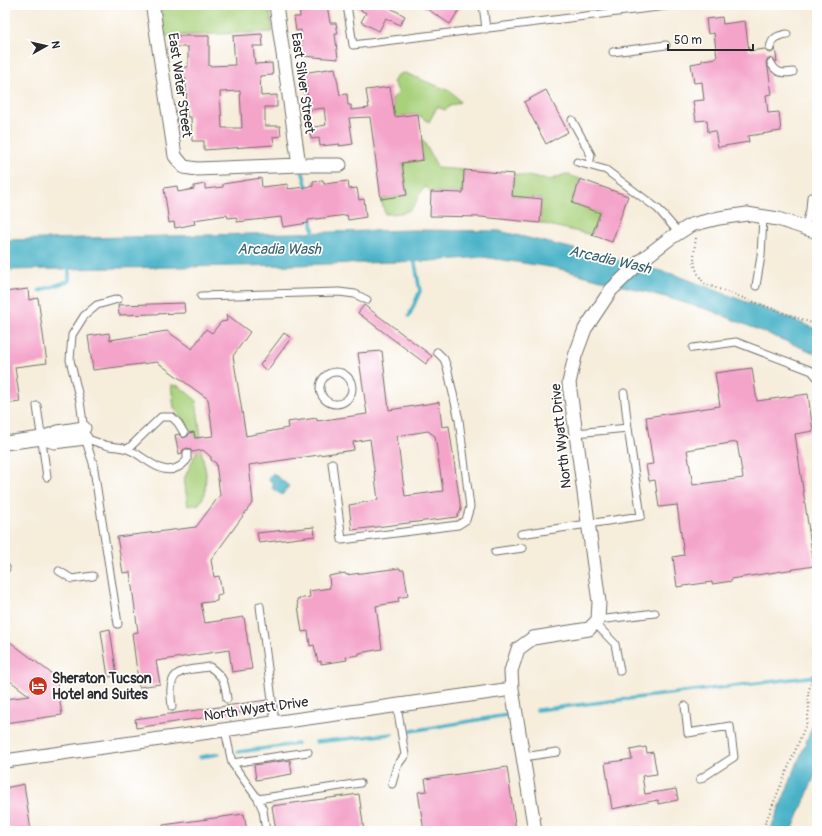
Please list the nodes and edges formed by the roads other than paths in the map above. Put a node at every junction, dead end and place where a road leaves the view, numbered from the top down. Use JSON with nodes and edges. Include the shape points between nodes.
{"nodes":[{"id":1,"x":154,"y":5,"type":"edge"},
{"id":2,"x":276,"y":5,"type":"edge"},
{"id":3,"x":347,"y":5,"type":"edge"},
{"id":4,"x":482,"y":5,"type":"edge"},
{"id":5,"x":674,"y":5,"type":"edge"},
{"id":6,"x":624,"y":8,"type":"edge"},
{"id":7,"x":486,"y":29,"type":"junction"},
{"id":8,"x":787,"y":34,"type":"dead end"},
{"id":9,"x":666,"y":45,"type":"dead end"},
{"id":10,"x":770,"y":48,"type":"dead end"},
{"id":11,"x":613,"y":52,"type":"dead end"},
{"id":12,"x":771,"y":63,"type":"dead end"},
{"id":13,"x":793,"y":72,"type":"dead end"},
{"id":14,"x":572,"y":120,"type":"dead end"},
{"id":15,"x":577,"y":162,"type":"dead end"},
{"id":16,"x":340,"y":164,"type":"dead end"},
{"id":17,"x":299,"y":165,"type":"junction"},
{"id":18,"x":589,"y":166,"type":"junction"},
{"id":19,"x":811,"y":197,"type":"dead end"},
{"id":20,"x":763,"y":217,"type":"junction"},
{"id":21,"x":811,"y":230,"type":"edge"},
{"id":22,"x":679,"y":233,"type":"junction"},
{"id":23,"x":756,"y":286,"type":"dead end"},
{"id":24,"x":201,"y":296,"type":"dead end"},
{"id":25,"x":118,"y":299,"type":"dead end"},
{"id":26,"x":367,"y":300,"type":"dead end"},
{"id":27,"x":693,"y":348,"type":"dead end"},
{"id":28,"x":437,"y":352,"type":"dead end"},
{"id":29,"x":817,"y":376,"type":"edge"},
{"id":30,"x":322,"y":381,"type":"joint"},
{"id":31,"x":624,"y":393,"type":"dead end"},
{"id":32,"x":37,"y":406,"type":"dead end"},
{"id":33,"x":628,"y":428,"type":"junction"},
{"id":34,"x":85,"y":433,"type":"junction"},
{"id":35,"x":184,"y":433,"type":"dead end"},
{"id":36,"x":576,"y":433,"type":"junction"},
{"id":37,"x":42,"y":438,"type":"junction"},
{"id":38,"x":5,"y":443,"type":"edge"},
{"id":39,"x":128,"y":449,"type":"junction"},
{"id":40,"x":187,"y":453,"type":"dead end"},
{"id":41,"x":332,"y":463,"type":"dead end"},
{"id":42,"x":47,"y":477,"type":"dead end"},
{"id":43,"x":588,"y":523,"type":"junction"},
{"id":44,"x":521,"y":534,"type":"dead end"},
{"id":45,"x":523,"y":548,"type":"dead end"},
{"id":46,"x":495,"y":552,"type":"dead end"},
{"id":47,"x":59,"y":571,"type":"dead end"},
{"id":48,"x":93,"y":576,"type":"dead end"},
{"id":49,"x":260,"y":606,"type":"dead end"},
{"id":50,"x":655,"y":612,"type":"dead end"},
{"id":51,"x":597,"y":621,"type":"junction"},
{"id":52,"x":118,"y":624,"type":"dead end"},
{"id":53,"x":620,"y":670,"type":"dead end"},
{"id":54,"x":512,"y":689,"type":"junction"},
{"id":55,"x":228,"y":699,"type":"dead end"},
{"id":56,"x":172,"y":706,"type":"dead end"},
{"id":57,"x":397,"y":706,"type":"junction"},
{"id":58,"x":684,"y":706,"type":"dead end"},
{"id":59,"x":275,"y":723,"type":"junction"},
{"id":60,"x":225,"y":730,"type":"junction"},
{"id":61,"x":308,"y":752,"type":"dead end"},
{"id":62,"x":557,"y":752,"type":"dead end"},
{"id":63,"x":523,"y":757,"type":"junction"},
{"id":64,"x":5,"y":762,"type":"edge"},
{"id":65,"x":232,"y":763,"type":"junction"},
{"id":66,"x":700,"y":779,"type":"dead end"},
{"id":67,"x":360,"y":783,"type":"dead end"},
{"id":68,"x":392,"y":784,"type":"dead end"},
{"id":69,"x":258,"y":799,"type":"junction"},
{"id":70,"x":266,"y":831,"type":"edge"},
{"id":71,"x":535,"y":831,"type":"edge"}],
"edges":[{"from":1,"to":17,"type":"street","name":"East Water Street","via":[[175,156],[184,167],[197,169]]},
{"from":2,"to":17,"type":"street","name":"East Silver Street"},
{"from":3,"to":7,"type":"lane","via":[[353,45]]},
{"from":4,"to":7,"type":"lane"},
{"from":5,"to":6,"type":"lane"},
{"from":6,"to":7,"type":"lane"},
{"from":8,"to":10,"type":"lane","via":[[772,40]]},
{"from":9,"to":11,"type":"lane"},
{"from":12,"to":13,"type":"lane","via":[[779,72]]},
{"from":14,"to":18,"type":"lane","via":[[591,155]]},
{"from":15,"to":18,"type":"lane"},
{"from":16,"to":17,"type":"street"},
{"from":18,"to":22,"type":"lane","via":[[606,170],[658,209]]},
{"from":19,"to":21,"type":"lane"},
{"from":20,"to":21,"type":"street","name":"North Wyatt Drive"},
{"from":20,"to":22,"type":"street","name":"North Wyatt Drive","via":[[747,214],[719,218],[690,225]]},
{"from":20,"to":23,"type":"lane"},
{"from":22,"to":36,"type":"street","name":"North Wyatt Drive","via":[[643,259],[610,290],[585,329],[569,383]]},
{"from":24,"to":26,"type":"lane","via":[[339,292],[355,294]]},
{"from":25,"to":34,"type":"lane","via":[[97,305],[84,316],[72,335],[70,360]]},
{"from":27,"to":29,"type":"lane","via":[[736,342],[812,371]]},
{"from":28,"to":41,"type":"lane","via":[[447,367],[459,420],[470,507],[466,520],[458,525],[342,540]]},
{"from":30,"to":30,"type":"lane","via":[[321,392],[328,401],[338,404],[350,396],[352,386],[344,374],[329,373]]},
{"from":31,"to":33,"type":"lane"},
{"from":32,"to":37,"type":"lane"},
{"from":33,"to":36,"type":"lane"},
{"from":33,"to":43,"type":"lane","via":[[641,516]]},
{"from":34,"to":37,"type":"street","via":[[54,442]]},
{"from":34,"to":39,"type":"lane","via":[[107,445]]},
{"from":34,"to":52,"type":"lane","via":[[93,463]]},
{"from":35,"to":39,"type":"lane","via":[[172,417],[161,417]]},
{"from":36,"to":43,"type":"street","name":"North Wyatt Drive"},
{"from":37,"to":38,"type":"street"},
{"from":37,"to":42,"type":"lane"},
{"from":39,"to":40,"type":"lane","via":[[152,465],[165,469],[175,469],[183,465],[187,460]]},
{"from":43,"to":44,"type":"lane"},
{"from":43,"to":51,"type":"street","name":"North Wyatt Drive","via":[[599,602]]},
{"from":45,"to":46,"type":"lane"},
{"from":47,"to":48,"type":"lane","via":[[72,579]]},
{"from":49,"to":59,"type":"lane"},
{"from":50,"to":51,"type":"lane"},
{"from":51,"to":53,"type":"lane","via":[[615,644]]},
{"from":51,"to":54,"type":"street","via":[[589,629],[533,638],[518,649],[511,671]]},
{"from":54,"to":57,"type":"street","name":"North Wyatt Drive"},
{"from":54,"to":63,"type":"street"},
{"from":55,"to":56,"type":"lane","via":[[220,674],[210,667],[181,671],[172,679]]},
{"from":57,"to":59,"type":"street","name":"North Wyatt Drive"},
{"from":57,"to":68,"type":"lane","via":[[406,755],[397,766]]},
{"from":58,"to":66,"type":"lane","via":[[688,733],[730,726],[734,757]]},
{"from":59,"to":60,"type":"street","name":"North Wyatt Drive"},
{"from":60,"to":64,"type":"street","name":"North Wyatt Drive"},
{"from":60,"to":65,"type":"lane"},
{"from":61,"to":65,"type":"lane"},
{"from":62,"to":63,"type":"lane"},
{"from":63,"to":71,"type":"street"},
{"from":65,"to":69,"type":"lane"},
{"from":67,"to":69,"type":"lane"},
{"from":69,"to":70,"type":"lane","via":[[264,810]]}]}
